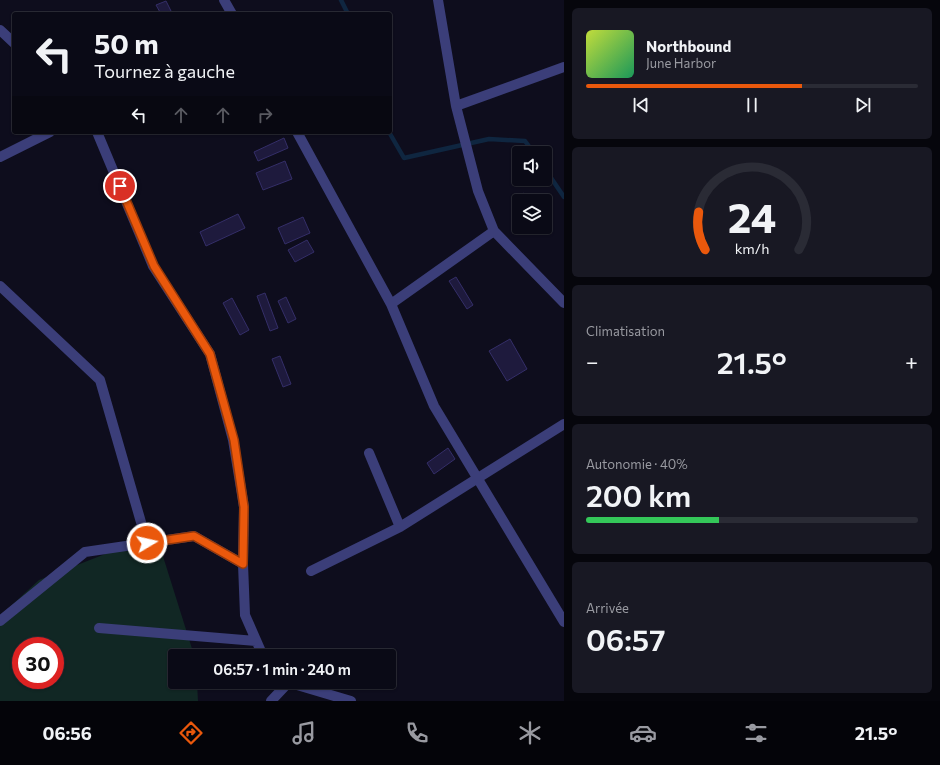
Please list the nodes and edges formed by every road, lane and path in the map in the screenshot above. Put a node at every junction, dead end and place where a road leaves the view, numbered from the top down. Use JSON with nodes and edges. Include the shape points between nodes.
{"nodes":[{"id":1,"x":224,"y":0,"type":"edge"},
{"id":2,"x":438,"y":0,"type":"edge"},
{"id":3,"x":231,"y":12,"type":"edge"},
{"id":4,"x":0,"y":30,"type":"edge"},
{"id":5,"x":12,"y":41,"type":"edge"},
{"id":6,"x":564,"y":67,"type":"edge"},
{"id":7,"x":456,"y":106,"type":"junction"},
{"id":8,"x":46,"y":134,"type":"edge"},
{"id":9,"x":98,"y":134,"type":"edge"},
{"id":10,"x":298,"y":134,"type":"edge"},
{"id":11,"x":0,"y":157,"type":"edge"},
{"id":12,"x":494,"y":231,"type":"junction"},
{"id":13,"x":0,"y":286,"type":"edge"},
{"id":14,"x":564,"y":302,"type":"edge"},
{"id":15,"x":391,"y":304,"type":"junction"},
{"id":16,"x":564,"y":424,"type":"edge"},
{"id":17,"x":369,"y":453,"type":"dead end"},
{"id":18,"x":478,"y":478,"type":"junction"},
{"id":19,"x":400,"y":527,"type":"junction"},
{"id":20,"x":147,"y":543,"type":"junction"},
{"id":21,"x":243,"y":564,"type":"junction"},
{"id":22,"x":311,"y":571,"type":"dead end"},
{"id":23,"x":0,"y":621,"type":"edge"},
{"id":24,"x":564,"y":622,"type":"edge"},
{"id":25,"x":99,"y":628,"type":"dead end"},
{"id":26,"x":256,"y":641,"type":"junction"},
{"id":27,"x":260,"y":649,"type":"edge"},
{"id":28,"x":282,"y":689,"type":"edge"},
{"id":29,"x":308,"y":689,"type":"edge"},
{"id":30,"x":271,"y":701,"type":"edge"},
{"id":31,"x":351,"y":701,"type":"edge"}],
"edges":[{"from":1,"to":3,"type":"street"},
{"from":2,"to":7,"type":"street"},
{"from":4,"to":5,"type":"street"},
{"from":6,"to":7,"type":"street"},
{"from":7,"to":12,"type":"street","via":[[478,191]]},
{"from":8,"to":11,"type":"street"},
{"from":9,"to":21,"type":"street","via":[[154,266],[210,354],[234,440],[244,507]]},
{"from":10,"to":15,"type":"street"},
{"from":12,"to":14,"type":"street"},
{"from":12,"to":15,"type":"street"},
{"from":13,"to":20,"type":"street","via":[[100,380]]},
{"from":15,"to":18,"type":"street","via":[[434,406]]},
{"from":16,"to":18,"type":"street"},
{"from":17,"to":19,"type":"street"},
{"from":18,"to":19,"type":"street"},
{"from":18,"to":24,"type":"street"},
{"from":19,"to":22,"type":"street"},
{"from":20,"to":21,"type":"street","via":[[194,536]]},
{"from":20,"to":23,"type":"street","via":[[85,552]]},
{"from":21,"to":26,"type":"street","via":[[246,615]]},
{"from":25,"to":26,"type":"street"},
{"from":26,"to":27,"type":"street"},
{"from":28,"to":30,"type":"street"},
{"from":29,"to":31,"type":"street"}]}
